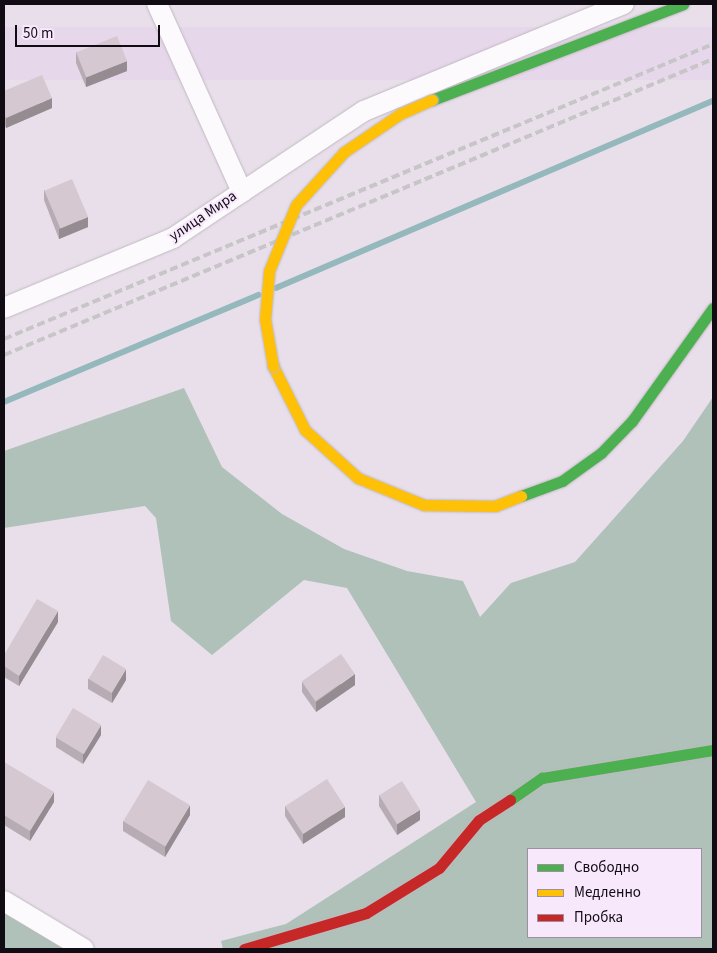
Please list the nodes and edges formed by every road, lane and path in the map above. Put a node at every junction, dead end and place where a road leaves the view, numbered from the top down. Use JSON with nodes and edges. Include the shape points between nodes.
{"nodes":[{"id":1,"x":157,"y":4,"type":"edge"},
{"id":2,"x":624,"y":4,"type":"edge"},
{"id":3,"x":683,"y":4,"type":"edge"},
{"id":4,"x":242,"y":192,"type":"junction"},
{"id":5,"x":4,"y":308,"type":"edge"},
{"id":6,"x":713,"y":308,"type":"edge"},
{"id":7,"x":713,"y":750,"type":"edge"},
{"id":8,"x":4,"y":901,"type":"edge"},
{"id":9,"x":84,"y":949,"type":"edge"},
{"id":10,"x":244,"y":949,"type":"edge"}],
"edges":[{"from":1,"to":4,"type":"street","name":"улица Мира"},
{"from":2,"to":4,"type":"street","via":[[364,111]]},
{"from":3,"to":6,"type":"street","bridge":true,"via":[[432,100],[400,114],[344,152],[296,205],[275,248],[268,279],[265,319],[273,366],[305,430],[358,478],[424,505],[495,506],[541,492],[601,453],[632,421]]},
{"from":4,"to":5,"type":"street","name":"улица Мира","via":[[172,238]]},
{"from":7,"to":10,"type":"street","via":[[542,778],[479,820],[438,868],[366,914]]},
{"from":8,"to":9,"type":"street"}]}
